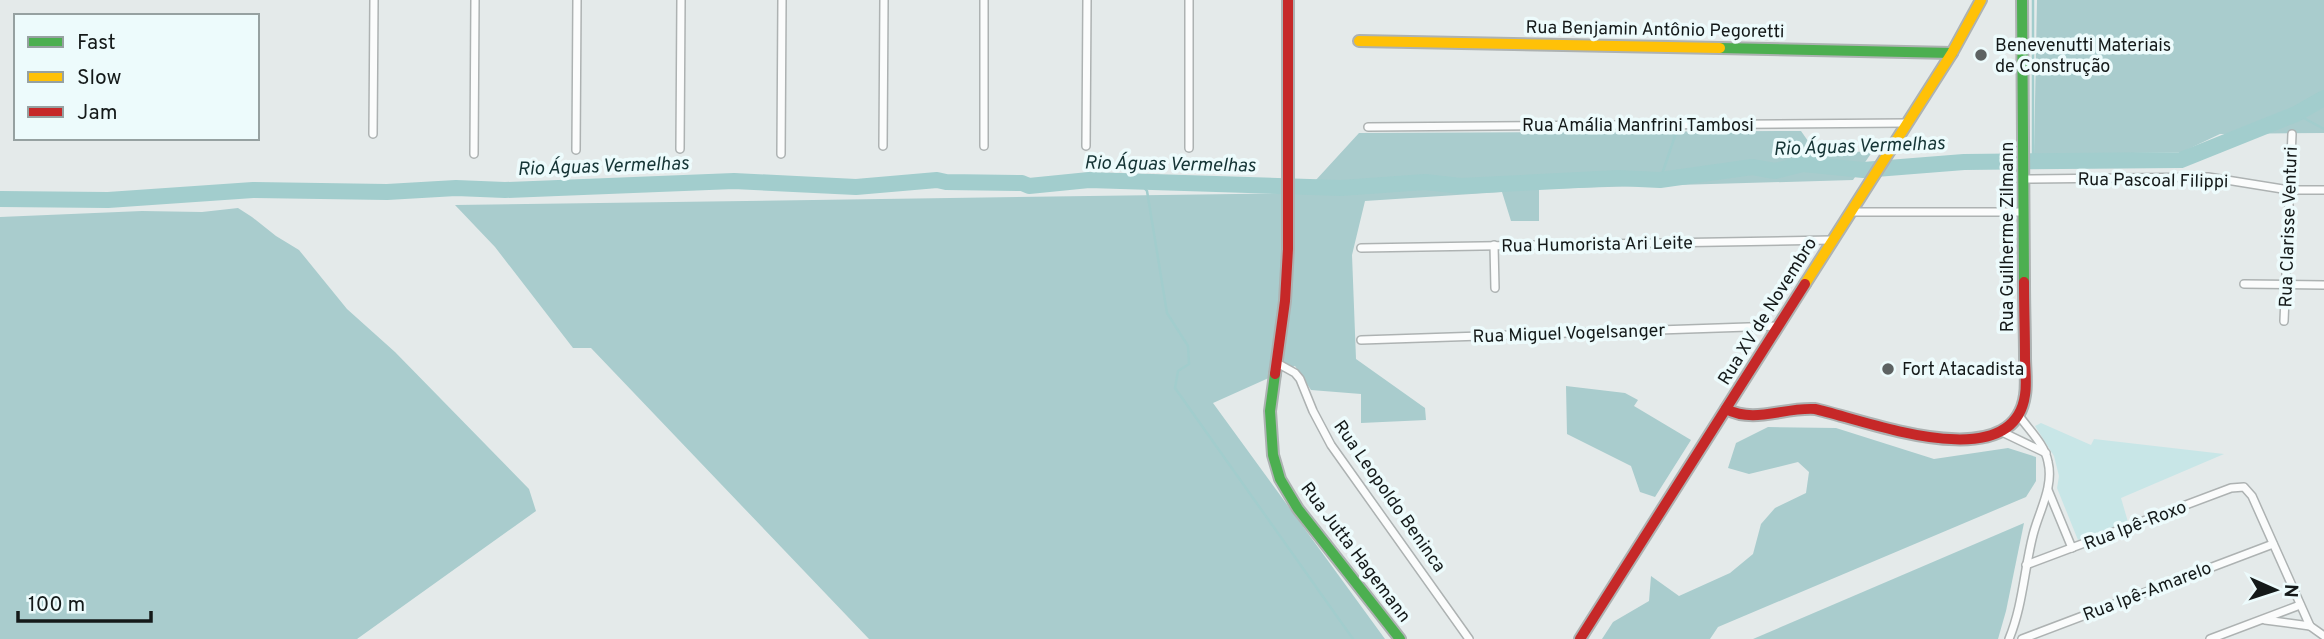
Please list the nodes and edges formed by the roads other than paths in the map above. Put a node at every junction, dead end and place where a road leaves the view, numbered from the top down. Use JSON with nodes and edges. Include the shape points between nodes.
{"nodes":[{"id":1,"x":374,"y":0,"type":"edge"},
{"id":2,"x":475,"y":0,"type":"edge"},
{"id":3,"x":577,"y":0,"type":"edge"},
{"id":4,"x":681,"y":0,"type":"edge"},
{"id":5,"x":782,"y":0,"type":"edge"},
{"id":6,"x":884,"y":0,"type":"edge"},
{"id":7,"x":984,"y":0,"type":"edge"},
{"id":8,"x":1087,"y":0,"type":"edge"},
{"id":9,"x":1189,"y":0,"type":"edge"},
{"id":10,"x":1288,"y":0,"type":"edge"},
{"id":11,"x":1981,"y":0,"type":"edge"},
{"id":12,"x":2022,"y":0,"type":"edge"},
{"id":13,"x":1359,"y":41,"type":"dead end"},
{"id":14,"x":1952,"y":53,"type":"junction"},
{"id":15,"x":1907,"y":123,"type":"junction"},
{"id":16,"x":1368,"y":127,"type":"dead end"},
{"id":17,"x":373,"y":134,"type":"dead end"},
{"id":18,"x":2292,"y":134,"type":"dead end"},
{"id":19,"x":883,"y":146,"type":"dead end"},
{"id":20,"x":984,"y":146,"type":"dead end"},
{"id":21,"x":1086,"y":146,"type":"dead end"},
{"id":22,"x":1189,"y":148,"type":"dead end"},
{"id":23,"x":680,"y":149,"type":"dead end"},
{"id":24,"x":576,"y":150,"type":"dead end"},
{"id":25,"x":474,"y":154,"type":"dead end"},
{"id":26,"x":781,"y":154,"type":"dead end"},
{"id":27,"x":2024,"y":179,"type":"junction"},
{"id":28,"x":2289,"y":190,"type":"junction"},
{"id":29,"x":2324,"y":190,"type":"edge"},
{"id":30,"x":1850,"y":212,"type":"junction"},
{"id":31,"x":2024,"y":212,"type":"junction"},
{"id":32,"x":1832,"y":240,"type":"junction"},
{"id":33,"x":1494,"y":246,"type":"junction"},
{"id":34,"x":1361,"y":248,"type":"dead end"},
{"id":35,"x":2244,"y":285,"type":"dead end"},
{"id":36,"x":2286,"y":285,"type":"junction"},
{"id":37,"x":2324,"y":285,"type":"edge"},
{"id":38,"x":1495,"y":288,"type":"dead end"},
{"id":39,"x":2284,"y":321,"type":"dead end"},
{"id":40,"x":1778,"y":326,"type":"junction"},
{"id":41,"x":1361,"y":340,"type":"dead end"},
{"id":42,"x":1277,"y":363,"type":"junction"},
{"id":43,"x":1726,"y":409,"type":"junction"},
{"id":44,"x":2020,"y":417,"type":"junction"},
{"id":45,"x":2001,"y":432,"type":"junction"},
{"id":46,"x":2046,"y":454,"type":"junction"},
{"id":47,"x":2048,"y":489,"type":"junction"},
{"id":48,"x":2273,"y":544,"type":"junction"},
{"id":49,"x":2071,"y":548,"type":"junction"},
{"id":50,"x":2026,"y":565,"type":"junction"},
{"id":51,"x":2300,"y":605,"type":"junction"},
{"id":52,"x":2261,"y":620,"type":"junction"},
{"id":53,"x":2310,"y":625,"type":"junction"},
{"id":54,"x":2324,"y":636,"type":"edge"},
{"id":55,"x":1400,"y":639,"type":"edge"},
{"id":56,"x":1469,"y":639,"type":"edge"},
{"id":57,"x":1580,"y":639,"type":"edge"},
{"id":58,"x":2009,"y":639,"type":"edge"},
{"id":59,"x":2022,"y":639,"type":"edge"},
{"id":60,"x":2210,"y":639,"type":"edge"}],
"edges":[{"from":1,"to":17,"type":"street"},
{"from":2,"to":25,"type":"street"},
{"from":3,"to":24,"type":"street"},
{"from":4,"to":23,"type":"street"},
{"from":5,"to":26,"type":"street"},
{"from":6,"to":19,"type":"street"},
{"from":7,"to":20,"type":"street"},
{"from":8,"to":21,"type":"street"},
{"from":9,"to":22,"type":"street"},
{"from":10,"to":42,"type":"main road","via":[[1287,278]]},
{"from":11,"to":14,"type":"main road","name":"Rua XV de Novembro"},
{"from":12,"to":27,"type":"main road","name":"Rua Guilherme Zilmann"},
{"from":13,"to":14,"type":"main road","name":"Rua Benjamin Antônio Pegoretti"},
{"from":14,"to":15,"type":"main road","name":"Rua XV de Novembro"},
{"from":15,"to":16,"type":"street","name":"Rua Amália Manfrini Tambosi"},
{"from":15,"to":30,"type":"main road","name":"Rua XV de Novembro"},
{"from":18,"to":28,"type":"street","name":"Rua Clarisse Venturi"},
{"from":27,"to":28,"type":"street","name":"Rua Pascoal Filippi","via":[[2208,177]]},
{"from":27,"to":31,"type":"main road","name":"Rua Guilherme Zilmann"},
{"from":28,"to":29,"type":"street","name":"Rua Pascoal Filippi"},
{"from":28,"to":36,"type":"street","name":"Rua Clarisse Venturi"},
{"from":30,"to":31,"type":"street"},
{"from":30,"to":32,"type":"main road","name":"Rua XV de Novembro"},
{"from":31,"to":44,"type":"main road","name":"Rua Guilherme Zilmann","via":[[2025,396]]},
{"from":32,"to":33,"type":"street","name":"Rua Humorista Ari Leite"},
{"from":32,"to":40,"type":"main road","name":"Rua XV de Novembro"},
{"from":33,"to":34,"type":"street","name":"Rua Humorista Ari Leite"},
{"from":33,"to":38,"type":"street"},
{"from":35,"to":36,"type":"street"},
{"from":36,"to":37,"type":"street"},
{"from":36,"to":39,"type":"street","name":"Rua Clarisse Venturi"},
{"from":40,"to":41,"type":"street","name":"Rua Miguel Vogelsanger"},
{"from":40,"to":43,"type":"main road","name":"Rua XV de Novembro"},
{"from":42,"to":55,"type":"main road","name":"Rua Jutta Hagemann","via":[[1270,426],[1280,479],[1298,509]]},
{"from":42,"to":56,"type":"street","name":"Rua Leopoldo Beninca","via":[[1300,379],[1331,445]]},
{"from":43,"to":45,"type":"main road","via":[[1747,416],[1818,409],[1938,439],[1976,440]]},
{"from":43,"to":57,"type":"main road","name":"Rua XV de Novembro"},
{"from":44,"to":45,"type":"main road"},
{"from":44,"to":46,"type":"street"},
{"from":45,"to":46,"type":"street"},
{"from":46,"to":47,"type":"street"},
{"from":47,"to":49,"type":"street"},
{"from":47,"to":50,"type":"street"},
{"from":48,"to":49,"type":"street","name":"Rua Ipê-Roxo","via":[[2244,487]]},
{"from":48,"to":51,"type":"street"},
{"from":48,"to":59,"type":"street","name":"Rua Ipê-Amarelo"},
{"from":49,"to":50,"type":"street","name":"Rua Ipê-Roxo"},
{"from":50,"to":58,"type":"street"},
{"from":51,"to":52,"type":"street"},
{"from":51,"to":53,"type":"street"},
{"from":52,"to":53,"type":"street"},
{"from":52,"to":60,"type":"street"},
{"from":53,"to":54,"type":"street"}]}
